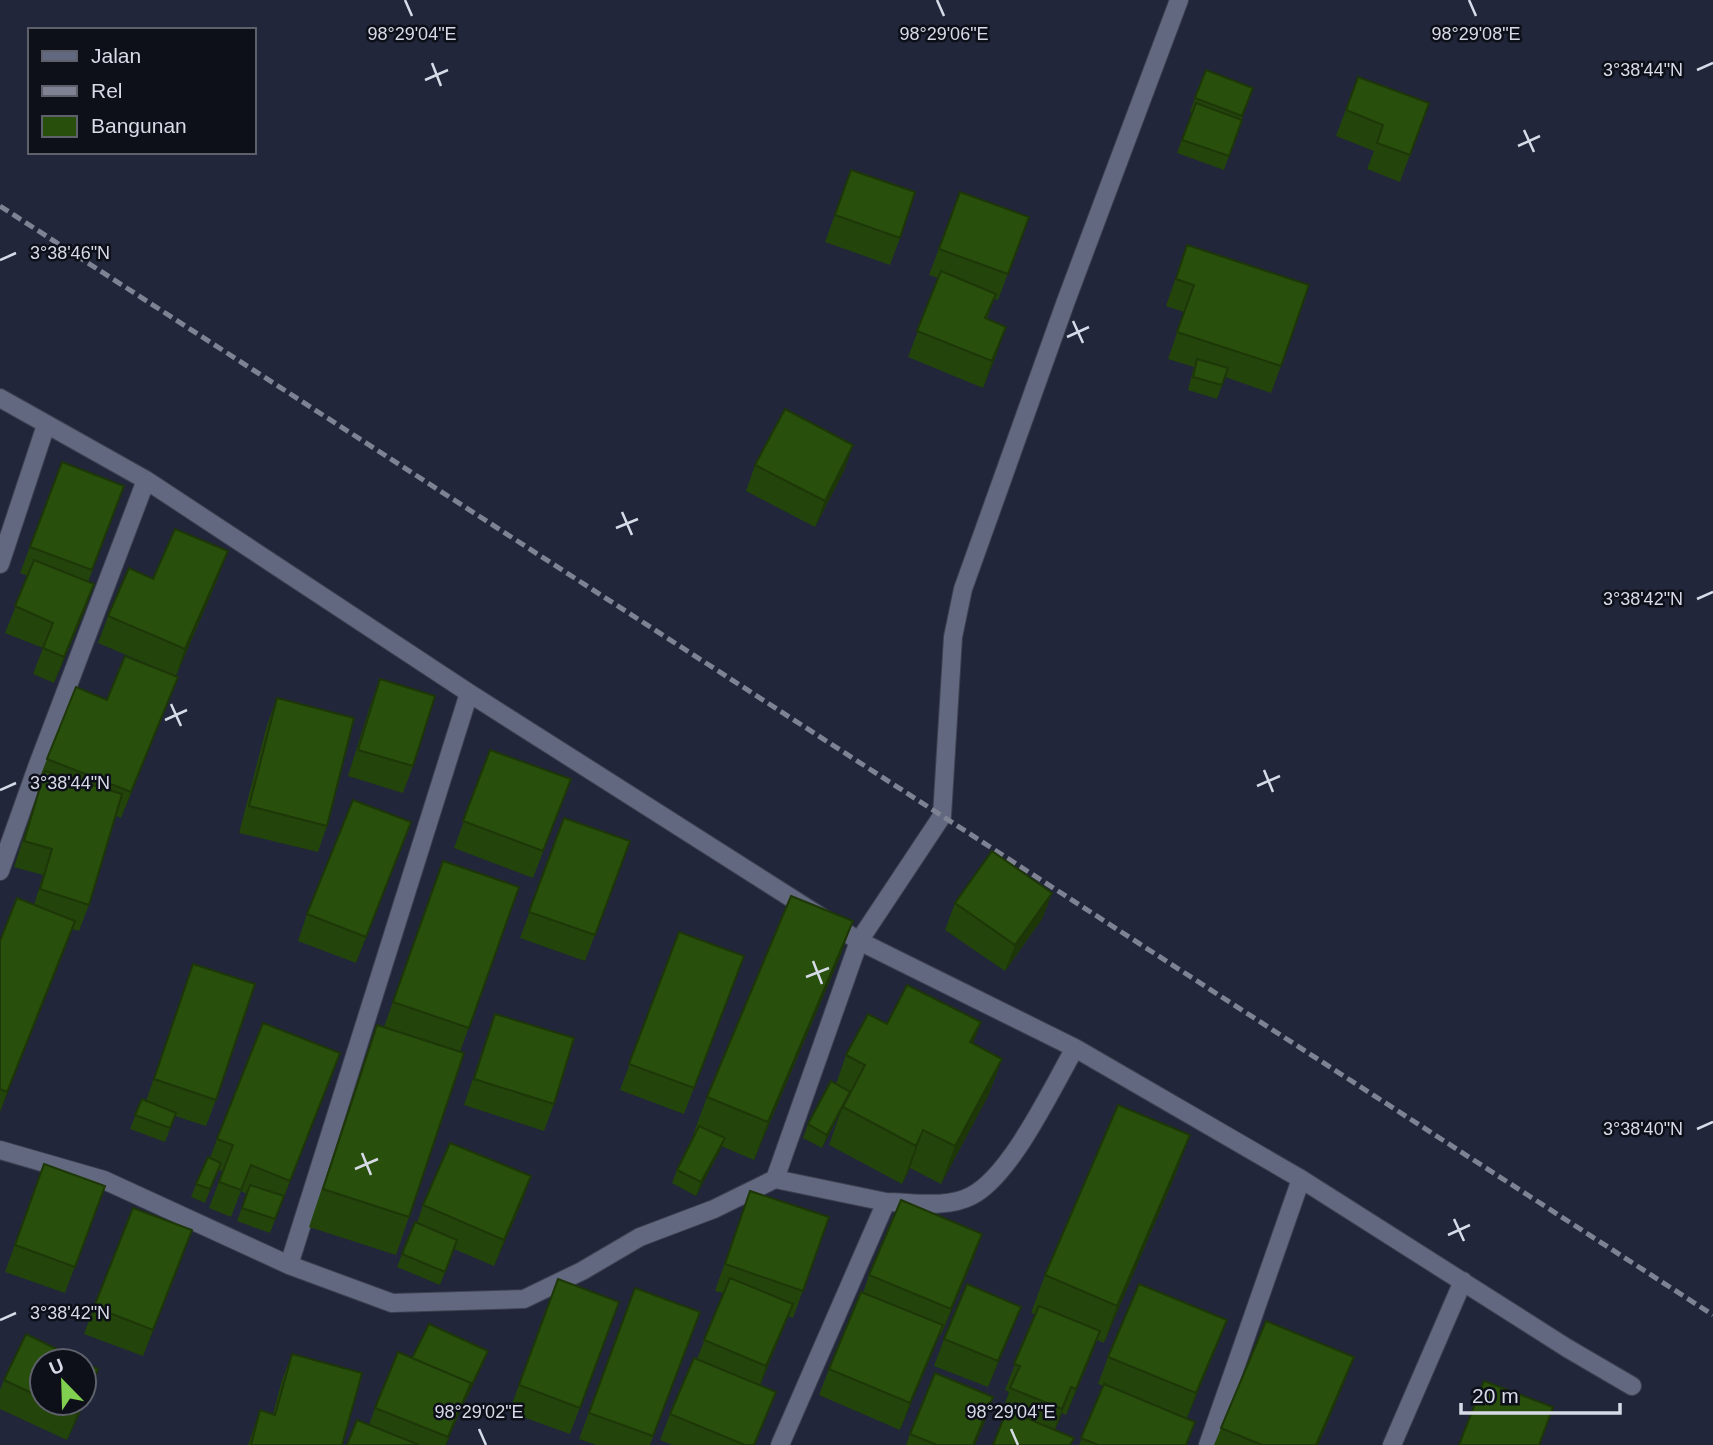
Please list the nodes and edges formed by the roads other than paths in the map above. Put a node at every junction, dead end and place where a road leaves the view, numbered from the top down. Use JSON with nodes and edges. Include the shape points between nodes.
{"nodes":[{"id":1,"x":1179,"y":0,"type":"edge"},
{"id":2,"x":0,"y":398,"type":"edge"},
{"id":3,"x":46,"y":425,"type":"junction"},
{"id":4,"x":146,"y":480,"type":"junction"},
{"id":5,"x":0,"y":564,"type":"edge"},
{"id":6,"x":469,"y":693,"type":"junction"},
{"id":7,"x":0,"y":871,"type":"edge"},
{"id":8,"x":859,"y":942,"type":"junction"},
{"id":9,"x":1075,"y":1048,"type":"junction"},
{"id":10,"x":0,"y":1150,"type":"edge"},
{"id":11,"x":775,"y":1179,"type":"junction"},
{"id":12,"x":1301,"y":1180,"type":"junction"},
{"id":13,"x":886,"y":1202,"type":"junction"},
{"id":14,"x":289,"y":1265,"type":"junction"},
{"id":15,"x":1463,"y":1281,"type":"junction"},
{"id":16,"x":1632,"y":1386,"type":"dead end"},
{"id":17,"x":780,"y":1445,"type":"edge"},
{"id":18,"x":1208,"y":1445,"type":"edge"},
{"id":19,"x":1392,"y":1445,"type":"edge"}],
"edges":[{"from":1,"to":8,"type":"street","via":[[963,589],[953,636],[942,816]]},
{"from":2,"to":3,"type":"street"},
{"from":3,"to":4,"type":"street"},
{"from":3,"to":5,"type":"street"},
{"from":4,"to":6,"type":"street"},
{"from":4,"to":7,"type":"street"},
{"from":6,"to":8,"type":"street"},
{"from":6,"to":14,"type":"street"},
{"from":8,"to":9,"type":"street"},
{"from":8,"to":11,"type":"street"},
{"from":9,"to":12,"type":"street"},
{"from":9,"to":13,"type":"street","via":[[1015,1151],[971,1196],[943,1203]]},
{"from":10,"to":14,"type":"street","via":[[104,1180]]},
{"from":11,"to":13,"type":"street"},
{"from":11,"to":14,"type":"street","via":[[640,1237],[524,1299],[392,1303]]},
{"from":12,"to":15,"type":"street"},
{"from":12,"to":18,"type":"street"},
{"from":13,"to":17,"type":"street"},
{"from":15,"to":16,"type":"street"},
{"from":15,"to":19,"type":"street"}]}
